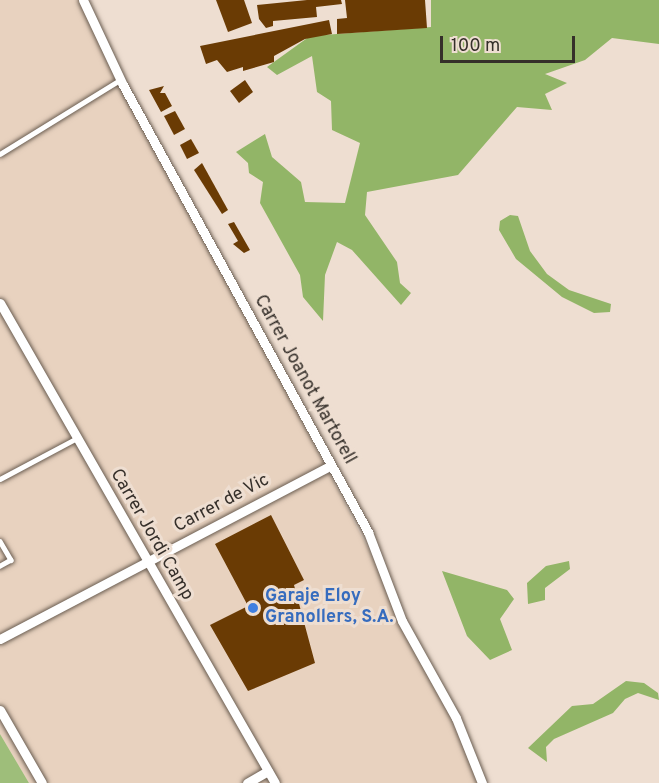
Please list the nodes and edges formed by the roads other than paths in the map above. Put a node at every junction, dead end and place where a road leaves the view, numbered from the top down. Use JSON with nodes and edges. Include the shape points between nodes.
{"nodes":[{"id":1,"x":83,"y":0,"type":"edge"},
{"id":2,"x":120,"y":80,"type":"junction"},
{"id":3,"x":0,"y":154,"type":"edge"},
{"id":4,"x":0,"y":303,"type":"edge"},
{"id":5,"x":78,"y":438,"type":"junction"},
{"id":6,"x":332,"y":465,"type":"junction"},
{"id":7,"x":0,"y":478,"type":"edge"},
{"id":8,"x":0,"y":541,"type":"edge"},
{"id":9,"x":147,"y":562,"type":"junction"},
{"id":10,"x":0,"y":566,"type":"edge"},
{"id":11,"x":0,"y":639,"type":"edge"},
{"id":12,"x":0,"y":710,"type":"edge"},
{"id":13,"x":268,"y":771,"type":"junction"},
{"id":14,"x":42,"y":783,"type":"edge"},
{"id":15,"x":247,"y":783,"type":"edge"},
{"id":16,"x":275,"y":783,"type":"edge"},
{"id":17,"x":482,"y":783,"type":"edge"}],
"edges":[{"from":1,"to":2,"type":"street","name":"Carrer Joanot Martorell"},
{"from":2,"to":3,"type":"lane"},
{"from":2,"to":6,"type":"street","name":"Carrer Joanot Martorell"},
{"from":4,"to":5,"type":"street","name":"Carrer Jordi Camp"},
{"from":5,"to":7,"type":"lane"},
{"from":5,"to":9,"type":"street","name":"Carrer Jordi Camp"},
{"from":6,"to":9,"type":"street","name":"Carrer de Vic"},
{"from":6,"to":17,"type":"street","name":"Carrer Joanot Martorell","via":[[368,532],[402,621],[456,718]]},
{"from":8,"to":10,"type":"lane","via":[[11,560]]},
{"from":9,"to":11,"type":"street","name":"Carrer de Vic"},
{"from":9,"to":13,"type":"street","name":"Carrer Jordi Camp"},
{"from":12,"to":14,"type":"street"},
{"from":13,"to":15,"type":"street"},
{"from":13,"to":16,"type":"street","name":"Carrer Jordi Camp"}]}
